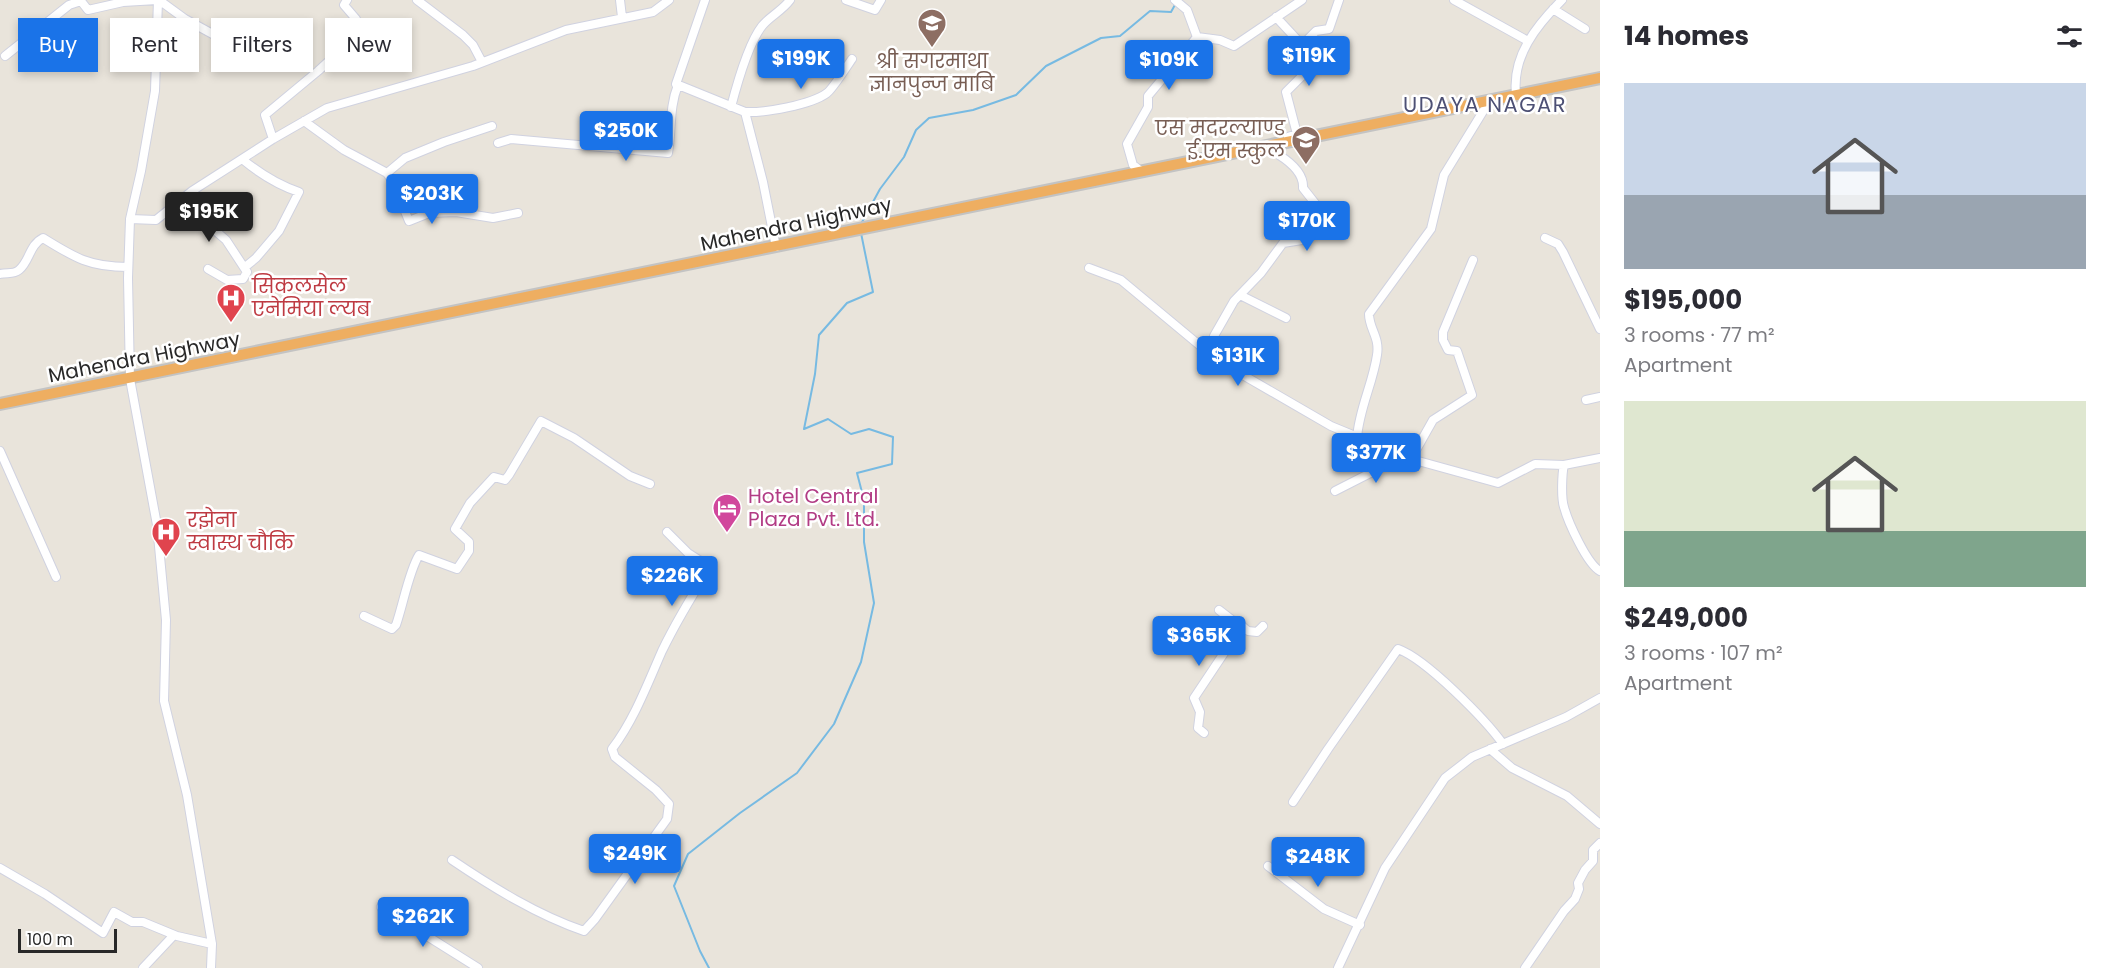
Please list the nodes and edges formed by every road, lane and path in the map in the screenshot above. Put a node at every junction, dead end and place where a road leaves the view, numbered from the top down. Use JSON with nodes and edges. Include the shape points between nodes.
{"nodes":[{"id":1,"x":158,"y":0,"type":"edge"},
{"id":2,"x":347,"y":0,"type":"edge"},
{"id":3,"x":417,"y":0,"type":"edge"},
{"id":4,"x":620,"y":0,"type":"edge"},
{"id":5,"x":669,"y":0,"type":"edge"},
{"id":6,"x":705,"y":0,"type":"edge"},
{"id":7,"x":790,"y":0,"type":"edge"},
{"id":8,"x":846,"y":0,"type":"edge"},
{"id":9,"x":881,"y":0,"type":"edge"},
{"id":10,"x":1175,"y":0,"type":"edge"},
{"id":11,"x":1302,"y":0,"type":"edge"},
{"id":12,"x":1339,"y":0,"type":"edge"},
{"id":13,"x":1454,"y":0,"type":"edge"},
{"id":14,"x":1562,"y":0,"type":"edge"},
{"id":15,"x":1553,"y":9,"type":"junction"},
{"id":16,"x":622,"y":17,"type":"junction"},
{"id":17,"x":1276,"y":17,"type":"junction"},
{"id":18,"x":1585,"y":28,"type":"dead end"},
{"id":19,"x":211,"y":33,"type":"edge"},
{"id":20,"x":1197,"y":37,"type":"junction"},
{"id":21,"x":1528,"y":41,"type":"junction"},
{"id":22,"x":1302,"y":45,"type":"junction"},
{"id":23,"x":5,"y":56,"type":"dead end"},
{"id":24,"x":852,"y":59,"type":"dead end"},
{"id":25,"x":482,"y":62,"type":"junction"},
{"id":26,"x":1600,"y":78,"type":"edge"},
{"id":27,"x":678,"y":85,"type":"junction"},
{"id":28,"x":1516,"y":94,"type":"junction"},
{"id":29,"x":1490,"y":100,"type":"junction"},
{"id":30,"x":731,"y":107,"type":"junction"},
{"id":31,"x":745,"y":112,"type":"junction"},
{"id":32,"x":304,"y":121,"type":"junction"},
{"id":33,"x":492,"y":126,"type":"dead end"},
{"id":34,"x":273,"y":139,"type":"junction"},
{"id":35,"x":498,"y":143,"type":"dead end"},
{"id":36,"x":1276,"y":144,"type":"junction"},
{"id":37,"x":1258,"y":146,"type":"junction"},
{"id":38,"x":242,"y":159,"type":"junction"},
{"id":39,"x":1142,"y":171,"type":"junction"},
{"id":40,"x":387,"y":173,"type":"junction"},
{"id":41,"x":180,"y":200,"type":"junction"},
{"id":42,"x":518,"y":213,"type":"dead end"},
{"id":43,"x":130,"y":219,"type":"junction"},
{"id":44,"x":1545,"y":238,"type":"dead end"},
{"id":45,"x":776,"y":247,"type":"junction"},
{"id":46,"x":1473,"y":260,"type":"dead end"},
{"id":47,"x":129,"y":267,"type":"junction"},
{"id":48,"x":245,"y":267,"type":"junction"},
{"id":49,"x":1089,"y":268,"type":"dead end"},
{"id":50,"x":208,"y":269,"type":"dead end"},
{"id":51,"x":0,"y":274,"type":"edge"},
{"id":52,"x":1240,"y":295,"type":"junction"},
{"id":53,"x":1286,"y":318,"type":"dead end"},
{"id":54,"x":1600,"y":329,"type":"edge"},
{"id":55,"x":1220,"y":361,"type":"junction"},
{"id":56,"x":130,"y":379,"type":"junction"},
{"id":57,"x":1600,"y":397,"type":"edge"},
{"id":58,"x":1586,"y":400,"type":"dead end"},
{"id":59,"x":0,"y":404,"type":"edge"},
{"id":60,"x":1357,"y":438,"type":"junction"},
{"id":61,"x":0,"y":451,"type":"edge"},
{"id":62,"x":1600,"y":458,"type":"edge"},
{"id":63,"x":1411,"y":459,"type":"junction"},
{"id":64,"x":1564,"y":465,"type":"junction"},
{"id":65,"x":650,"y":484,"type":"dead end"},
{"id":66,"x":1335,"y":491,"type":"dead end"},
{"id":67,"x":667,"y":532,"type":"dead end"},
{"id":68,"x":1600,"y":571,"type":"edge"},
{"id":69,"x":56,"y":577,"type":"dead end"},
{"id":70,"x":1219,"y":610,"type":"dead end"},
{"id":71,"x":363,"y":616,"type":"dead end"},
{"id":72,"x":1263,"y":626,"type":"dead end"},
{"id":73,"x":1241,"y":627,"type":"junction"},
{"id":74,"x":1600,"y":698,"type":"edge"},
{"id":75,"x":1204,"y":733,"type":"dead end"},
{"id":76,"x":1503,"y":744,"type":"junction"},
{"id":77,"x":1490,"y":749,"type":"junction"},
{"id":78,"x":1293,"y":802,"type":"dead end"},
{"id":79,"x":1600,"y":824,"type":"edge"},
{"id":80,"x":1600,"y":843,"type":"edge"},
{"id":81,"x":452,"y":860,"type":"dead end"},
{"id":82,"x":1268,"y":866,"type":"dead end"},
{"id":83,"x":0,"y":868,"type":"edge"},
{"id":84,"x":381,"y":907,"type":"dead end"},
{"id":85,"x":1359,"y":925,"type":"junction"},
{"id":86,"x":174,"y":935,"type":"junction"},
{"id":87,"x":212,"y":944,"type":"junction"},
{"id":88,"x":142,"y":968,"type":"edge"},
{"id":89,"x":211,"y":968,"type":"edge"},
{"id":90,"x":478,"y":968,"type":"edge"},
{"id":91,"x":1338,"y":968,"type":"edge"},
{"id":92,"x":1525,"y":968,"type":"edge"}],
"edges":[{"from":1,"to":19,"type":"street"},
{"from":1,"to":23,"type":"street","via":[[88,10],[81,1],[69,5]]},
{"from":1,"to":43,"type":"street","via":[[155,91]]},
{"from":2,"to":34,"type":"street","via":[[344,5],[356,19],[339,51],[265,115]]},
{"from":3,"to":25,"type":"street","via":[[463,34]]},
{"from":4,"to":16,"type":"street"},
{"from":5,"to":16,"type":"street","via":[[653,12]]},
{"from":6,"to":27,"type":"street"},
{"from":7,"to":30,"type":"street","via":[[760,28]]},
{"from":8,"to":9,"type":"street","via":[[874,10]]},
{"from":10,"to":20,"type":"street","via":[[1187,10]]},
{"from":11,"to":17,"type":"street"},
{"from":12,"to":22,"type":"street","via":[[1329,29],[1316,31]]},
{"from":13,"to":21,"type":"street"},
{"from":14,"to":15,"type":"street"},
{"from":15,"to":18,"type":"street"},
{"from":15,"to":21,"type":"street"},
{"from":16,"to":25,"type":"street","via":[[566,30]]},
{"from":17,"to":20,"type":"street","via":[[1234,46]]},
{"from":17,"to":22,"type":"street"},
{"from":20,"to":39,"type":"street","via":[[1148,96],[1148,107],[1127,144],[1133,165]]},
{"from":21,"to":28,"type":"street","via":[[1514,79]]},
{"from":22,"to":37,"type":"street","via":[[1316,62],[1286,92],[1297,134]]},
{"from":24,"to":31,"type":"street","via":[[822,96],[780,109]]},
{"from":25,"to":32,"type":"street","via":[[327,108]]},
{"from":26,"to":28,"type":"highway","name":"Mahendra Highway"},
{"from":27,"to":30,"type":"street"},
{"from":27,"to":35,"type":"street","via":[[673,98],[668,153],[511,139]]},
{"from":28,"to":29,"type":"highway","name":"Mahendra Highway"},
{"from":29,"to":36,"type":"highway","name":"Mahendra Highway"},
{"from":29,"to":60,"type":"street","via":[[1444,175],[1431,229],[1369,315],[1378,343],[1377,355]]},
{"from":30,"to":31,"type":"street"},
{"from":31,"to":45,"type":"street"},
{"from":32,"to":34,"type":"street"},
{"from":32,"to":40,"type":"street","via":[[344,150]]},
{"from":33,"to":40,"type":"street","via":[[405,158]]},
{"from":34,"to":38,"type":"street"},
{"from":36,"to":37,"type":"highway","name":"Mahendra Highway"},
{"from":36,"to":52,"type":"street","via":[[1279,155],[1291,162],[1303,188],[1325,216],[1308,238],[1283,243]]},
{"from":37,"to":39,"type":"highway","name":"Mahendra Highway"},
{"from":38,"to":41,"type":"street"},
{"from":38,"to":48,"type":"street","via":[[299,192],[279,231]]},
{"from":39,"to":45,"type":"highway","name":"Mahendra Highway"},
{"from":40,"to":42,"type":"street","via":[[409,221],[429,213],[456,212],[493,218]]},
{"from":41,"to":43,"type":"street","via":[[156,220]]},
{"from":41,"to":48,"type":"street","via":[[226,240]]},
{"from":43,"to":47,"type":"street"},
{"from":44,"to":54,"type":"street","via":[[1558,244],[1563,252]]},
{"from":45,"to":56,"type":"highway","name":"Mahendra Highway"},
{"from":46,"to":63,"type":"street","via":[[1443,332],[1449,350],[1457,351],[1472,395],[1433,420]]},
{"from":47,"to":51,"type":"street","via":[[98,266],[72,257],[43,238],[36,242],[20,269]]},
{"from":47,"to":56,"type":"street"},
{"from":48,"to":50,"type":"street","via":[[243,279],[226,280]]},
{"from":49,"to":55,"type":"street","via":[[1121,280]]},
{"from":52,"to":53,"type":"street"},
{"from":52,"to":55,"type":"street","via":[[1214,336]]},
{"from":55,"to":60,"type":"street"},
{"from":56,"to":59,"type":"highway","name":"Mahendra Highway"},
{"from":56,"to":87,"type":"street","via":[[158,525],[166,620],[164,701],[187,795]]},
{"from":57,"to":58,"type":"street"},
{"from":60,"to":63,"type":"street"},
{"from":61,"to":69,"type":"street"},
{"from":62,"to":64,"type":"street"},
{"from":63,"to":64,"type":"street","via":[[1498,483],[1535,464]]},
{"from":63,"to":66,"type":"street","via":[[1388,464]]},
{"from":64,"to":68,"type":"street","via":[[1563,505],[1588,560]]},
{"from":65,"to":71,"type":"street","via":[[630,477],[574,438],[541,421],[505,480],[494,477],[470,503],[455,530],[469,542],[469,551],[457,569],[419,555],[392,629]]},
{"from":67,"to":81,"type":"street","via":[[688,553],[710,567],[664,649],[628,728],[612,749],[615,757],[669,804],[667,819],[584,930],[534,909]]},
{"from":70,"to":73,"type":"street"},
{"from":72,"to":73,"type":"street","via":[[1257,632]]},
{"from":73,"to":75,"type":"street","via":[[1194,698],[1200,712],[1198,728]]},
{"from":74,"to":76,"type":"street"},
{"from":76,"to":77,"type":"street"},
{"from":76,"to":78,"type":"street","via":[[1452,690],[1408,652],[1398,649]]},
{"from":77,"to":79,"type":"street","via":[[1512,768],[1567,796]]},
{"from":77,"to":85,"type":"street","via":[[1472,757],[1445,778],[1385,868]]},
{"from":80,"to":92,"type":"street","via":[[1578,882],[1575,899]]},
{"from":82,"to":85,"type":"street","via":[[1324,909]]},
{"from":83,"to":86,"type":"street","via":[[103,933],[114,912]]},
{"from":84,"to":90,"type":"street"},
{"from":85,"to":91,"type":"street"},
{"from":86,"to":87,"type":"street"},
{"from":86,"to":88,"type":"street"},
{"from":87,"to":89,"type":"street"}]}
